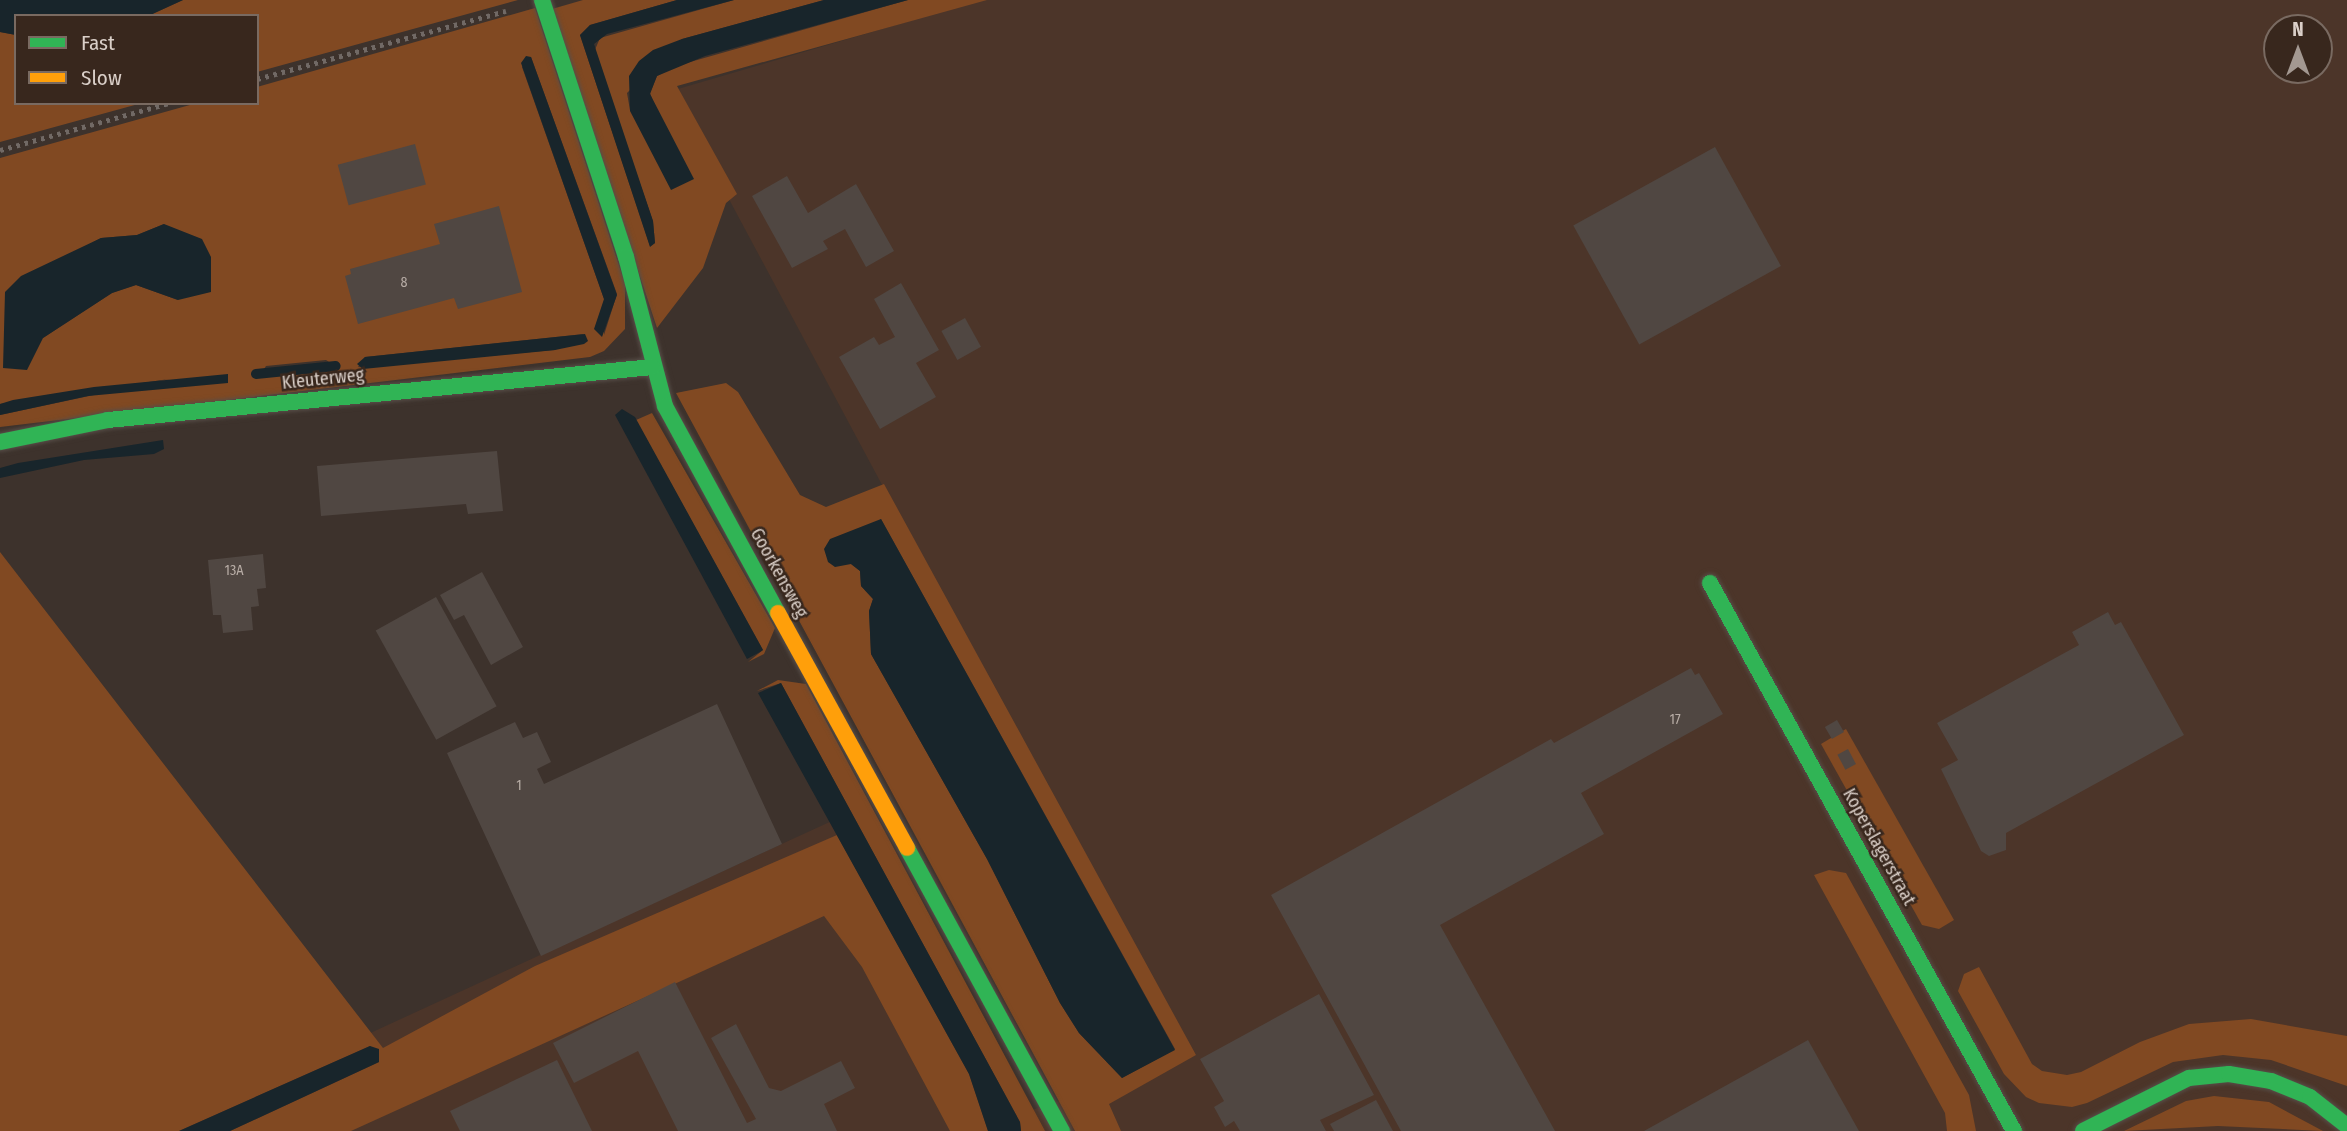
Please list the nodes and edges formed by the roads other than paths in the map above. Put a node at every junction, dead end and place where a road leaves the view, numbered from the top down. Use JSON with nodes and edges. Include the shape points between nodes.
{"nodes":[{"id":1,"x":542,"y":1,"type":"edge"},
{"id":2,"x":652,"y":367,"type":"junction"},
{"id":3,"x":0,"y":442,"type":"edge"},
{"id":4,"x":1710,"y":583,"type":"dead end"},
{"id":5,"x":2347,"y":1126,"type":"edge"},
{"id":6,"x":1062,"y":1131,"type":"edge"},
{"id":7,"x":2014,"y":1131,"type":"edge"},
{"id":8,"x":2083,"y":1131,"type":"edge"}],
"edges":[{"from":1,"to":2,"type":"street","name":"Goorkensweg","via":[[626,257]]},
{"from":2,"to":3,"type":"street","name":"Kleuterweg","via":[[108,420]]},
{"from":2,"to":6,"type":"street","name":"Goorkensweg","via":[[665,406]]},
{"from":4,"to":7,"type":"street","name":"Koperslagerstraat"},
{"from":5,"to":8,"type":"street","via":[[2311,1097],[2271,1081],[2229,1074],[2189,1078]]}]}
